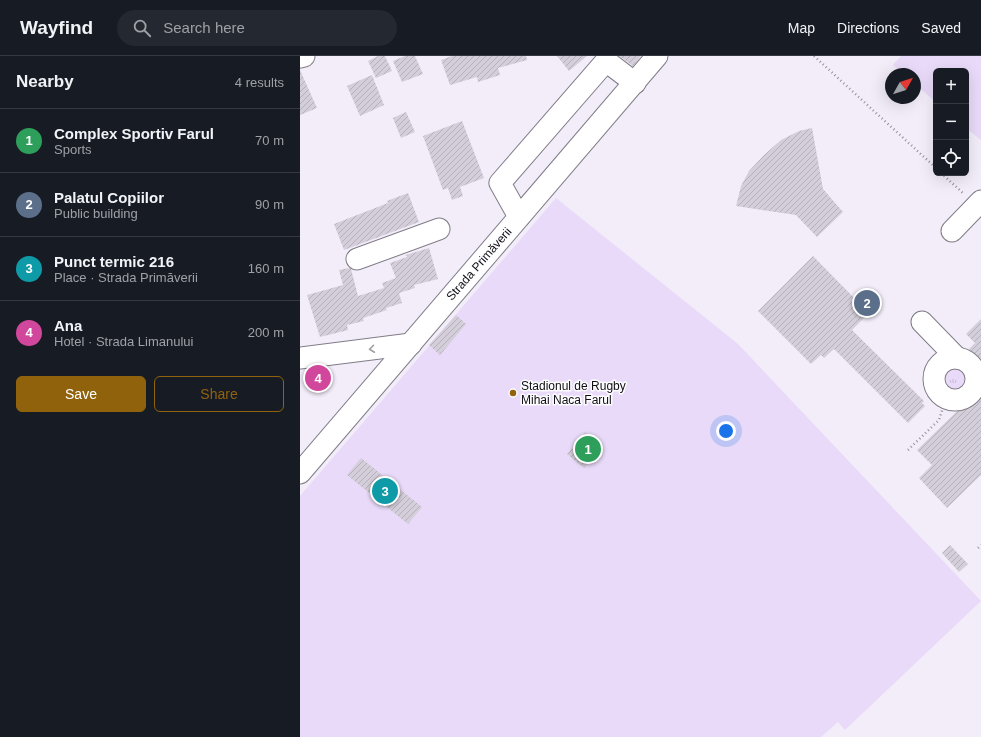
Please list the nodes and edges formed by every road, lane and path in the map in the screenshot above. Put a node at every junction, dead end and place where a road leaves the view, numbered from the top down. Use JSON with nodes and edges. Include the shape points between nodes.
{"nodes":[{"id":1,"x":304,"y":56,"type":"edge"},
{"id":2,"x":657,"y":56,"type":"edge"},
{"id":3,"x":814,"y":56,"type":"edge"},
{"id":4,"x":300,"y":57,"type":"edge"},
{"id":5,"x":635,"y":83,"type":"junction"},
{"id":6,"x":933,"y":165,"type":"edge"},
{"id":7,"x":945,"y":176,"type":"edge"},
{"id":8,"x":979,"y":203,"type":"edge"},
{"id":9,"x":519,"y":217,"type":"junction"},
{"id":10,"x":439,"y":229,"type":"dead end"},
{"id":11,"x":952,"y":231,"type":"dead end"},
{"id":12,"x":357,"y":260,"type":"dead end"},
{"id":13,"x":922,"y":322,"type":"dead end"},
{"id":14,"x":411,"y":344,"type":"junction"},
{"id":15,"x":300,"y":358,"type":"edge"},
{"id":16,"x":957,"y":358,"type":"junction"},
{"id":17,"x":978,"y":388,"type":"edge"},
{"id":18,"x":946,"y":398,"type":"junction"},
{"id":19,"x":908,"y":450,"type":"dead end"},
{"id":20,"x":300,"y":472,"type":"edge"},
{"id":21,"x":981,"y":545,"type":"edge"},
{"id":22,"x":978,"y":548,"type":"dead end"}],
"edges":[{"from":1,"to":4,"type":"street"},
{"from":2,"to":5,"type":"street","name":"Strada Primăverii"},
{"from":3,"to":6,"type":"path"},
{"from":5,"to":9,"type":"street","name":"Strada Primăverii"},
{"from":5,"to":9,"type":"street","via":[[606,61],[500,183]]},
{"from":7,"to":8,"type":"path"},
{"from":8,"to":11,"type":"street"},
{"from":9,"to":14,"type":"street","name":"Strada Primăverii"},
{"from":10,"to":12,"type":"street"},
{"from":13,"to":16,"type":"street"},
{"from":14,"to":15,"type":"street","one_way":true},
{"from":14,"to":20,"type":"street","name":"Strada Primăverii"},
{"from":16,"to":17,"type":"street","via":[[967,361],[972,366]]},
{"from":16,"to":18,"type":"street","via":[[942,362],[935,373],[936,388]]},
{"from":17,"to":18,"type":"street","via":[[960,399]]},
{"from":18,"to":19,"type":"path","via":[[939,420]]},
{"from":21,"to":22,"type":"path"}]}
